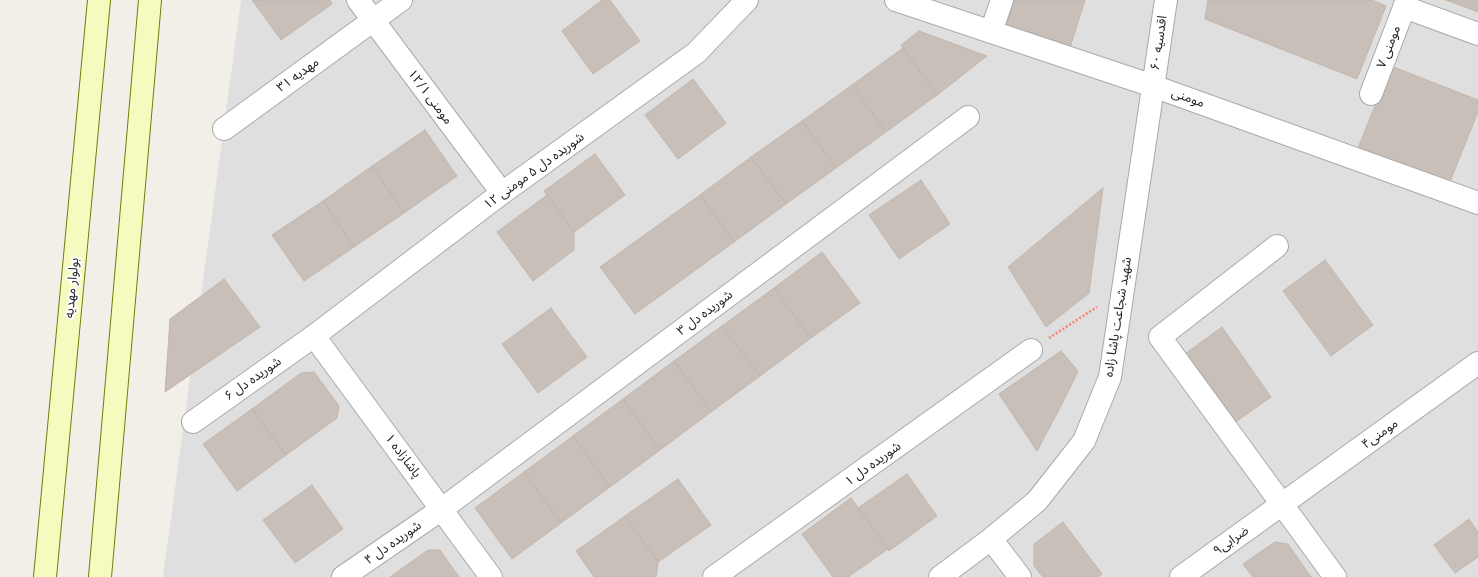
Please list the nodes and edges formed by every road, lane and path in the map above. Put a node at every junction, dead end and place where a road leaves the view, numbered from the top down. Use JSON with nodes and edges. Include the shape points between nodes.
{"nodes":[{"id":1,"x":99,"y":0,"type":"edge"},
{"id":2,"x":150,"y":0,"type":"edge"},
{"id":3,"x":358,"y":0,"type":"edge"},
{"id":4,"x":401,"y":0,"type":"edge"},
{"id":5,"x":748,"y":0,"type":"edge"},
{"id":6,"x":896,"y":0,"type":"edge"},
{"id":7,"x":1002,"y":0,"type":"edge"},
{"id":8,"x":1166,"y":0,"type":"edge"},
{"id":9,"x":1405,"y":4,"type":"edge"},
{"id":10,"x":373,"y":20,"type":"junction"},
{"id":11,"x":991,"y":32,"type":"junction"},
{"id":12,"x":1478,"y":34,"type":"edge"},
{"id":13,"x":1153,"y":86,"type":"junction"},
{"id":14,"x":1371,"y":94,"type":"dead end"},
{"id":15,"x":968,"y":117,"type":"dead end"},
{"id":16,"x":224,"y":129,"type":"dead end"},
{"id":17,"x":502,"y":194,"type":"junction"},
{"id":18,"x":1478,"y":203,"type":"edge"},
{"id":19,"x":1277,"y":246,"type":"dead end"},
{"id":20,"x":1124,"y":289,"type":"junction"},
{"id":21,"x":314,"y":336,"type":"junction"},
{"id":22,"x":1031,"y":350,"type":"joint"},
{"id":23,"x":1478,"y":363,"type":"edge"},
{"id":24,"x":193,"y":422,"type":"dead end"},
{"id":25,"x":1281,"y":504,"type":"junction"},
{"id":26,"x":442,"y":508,"type":"junction"},
{"id":27,"x":991,"y":539,"type":"junction"},
{"id":28,"x":45,"y":577,"type":"edge"},
{"id":29,"x":100,"y":577,"type":"edge"},
{"id":30,"x":344,"y":577,"type":"edge"},
{"id":31,"x":491,"y":577,"type":"edge"},
{"id":32,"x":714,"y":577,"type":"edge"},
{"id":33,"x":940,"y":577,"type":"edge"},
{"id":34,"x":1020,"y":577,"type":"edge"},
{"id":35,"x":1181,"y":577,"type":"edge"},
{"id":36,"x":1335,"y":577,"type":"edge"}],
"edges":[{"from":1,"to":28,"type":"main road","name":"بولوار مهدیه"},
{"from":2,"to":29,"type":"main road"},
{"from":3,"to":10,"type":"street","name":"مومنی ۱۲/۱"},
{"from":4,"to":10,"type":"street","name":"مهدیه ۳۱"},
{"from":5,"to":17,"type":"street","name":"شوریده دل ۵ مومنی ۱۲","via":[[696,53]]},
{"from":6,"to":11,"type":"street","name":"مومنی"},
{"from":7,"to":11,"type":"street"},
{"from":8,"to":13,"type":"street","name":"اقدسیه ۶۰"},
{"from":9,"to":12,"type":"street"},
{"from":9,"to":14,"type":"street","name":"مومنی ۷"},
{"from":10,"to":16,"type":"street","name":"مهدیه ۳۱"},
{"from":10,"to":17,"type":"street","name":"مومنی ۱۲/۱"},
{"from":11,"to":13,"type":"street","name":"مومنی"},
{"from":13,"to":18,"type":"street","name":"مومنی"},
{"from":13,"to":20,"type":"street","name":"شهید شجاعت پاشا زاده"},
{"from":15,"to":26,"type":"street","name":"شوریده دل ۳"},
{"from":17,"to":21,"type":"street","name":"شوریده دل ۵ مومنی ۱۲"},
{"from":19,"to":25,"type":"street","via":[[1160,337]]},
{"from":20,"to":22,"type":"path"},
{"from":20,"to":27,"type":"street","name":"شهید شجاعت پاشا زاده","via":[[1110,377],[1084,441],[1037,501]]},
{"from":21,"to":24,"type":"street","name":"شوریده دل ۶"},
{"from":21,"to":26,"type":"street","name":"پاشازاده ۱"},
{"from":22,"to":32,"type":"street","name":"شوریده دل ۱"},
{"from":23,"to":25,"type":"street","name":"مومنی۴"},
{"from":25,"to":35,"type":"street","name":"ضرابی۹"},
{"from":25,"to":36,"type":"street"},
{"from":26,"to":30,"type":"street","name":"شوریده دل ۴"},
{"from":26,"to":31,"type":"street","name":"پاشازاده ۱"},
{"from":27,"to":33,"type":"street","name":"شهید شجاعت پاشا زاده"},
{"from":27,"to":34,"type":"street"}]}
